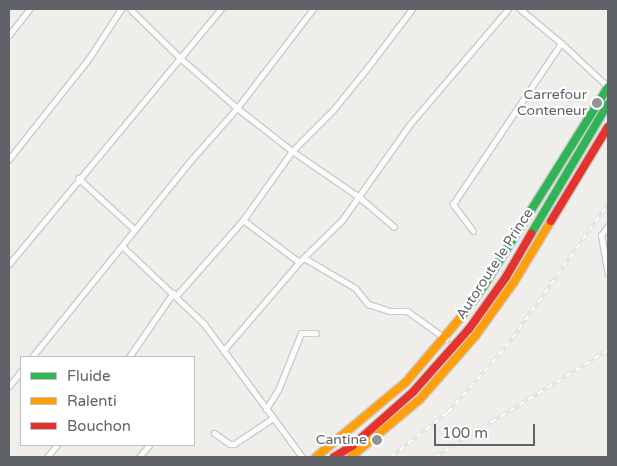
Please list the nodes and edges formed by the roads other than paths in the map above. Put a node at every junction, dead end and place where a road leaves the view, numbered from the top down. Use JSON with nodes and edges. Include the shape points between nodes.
{"nodes":[{"id":1,"x":29,"y":9,"type":"edge"},
{"id":2,"x":121,"y":9,"type":"edge"},
{"id":3,"x":130,"y":9,"type":"edge"},
{"id":4,"x":220,"y":9,"type":"edge"},
{"id":5,"x":314,"y":9,"type":"edge"},
{"id":6,"x":412,"y":9,"type":"edge"},
{"id":7,"x":508,"y":9,"type":"edge"},
{"id":8,"x":520,"y":9,"type":"edge"},
{"id":9,"x":9,"y":35,"type":"edge"},
{"id":10,"x":561,"y":42,"type":"junction"},
{"id":11,"x":180,"y":58,"type":"junction"},
{"id":12,"x":608,"y":87,"type":"edge"},
{"id":13,"x":608,"y":104,"type":"edge"},
{"id":14,"x":237,"y":108,"type":"junction"},
{"id":15,"x":608,"y":127,"type":"edge"},
{"id":16,"x":292,"y":151,"type":"junction"},
{"id":17,"x":9,"y":159,"type":"edge"},
{"id":18,"x":78,"y":178,"type":"junction"},
{"id":19,"x":359,"y":197,"type":"junction"},
{"id":20,"x":243,"y":220,"type":"junction"},
{"id":21,"x":608,"y":226,"type":"edge"},
{"id":22,"x":394,"y":227,"type":"dead end"},
{"id":23,"x":135,"y":230,"type":"junction"},
{"id":24,"x":473,"y":231,"type":"dead end"},
{"id":25,"x":123,"y":247,"type":"junction"},
{"id":26,"x":302,"y":260,"type":"junction"},
{"id":27,"x":9,"y":264,"type":"edge"},
{"id":28,"x":608,"y":273,"type":"edge"},
{"id":29,"x":175,"y":295,"type":"junction"},
{"id":30,"x":316,"y":333,"type":"dead end"},
{"id":31,"x":446,"y":338,"type":"junction"},
{"id":32,"x":224,"y":351,"type":"junction"},
{"id":33,"x":33,"y":356,"type":"edge"},
{"id":34,"x":130,"y":356,"type":"edge"},
{"id":35,"x":20,"y":372,"type":"edge"},
{"id":36,"x":9,"y":386,"type":"edge"},
{"id":37,"x":266,"y":408,"type":"junction"},
{"id":38,"x":274,"y":418,"type":"junction"},
{"id":39,"x":214,"y":433,"type":"dead end"},
{"id":40,"x":56,"y":446,"type":"edge"},
{"id":41,"x":148,"y":446,"type":"edge"},
{"id":42,"x":47,"y":457,"type":"edge"},
{"id":43,"x":139,"y":457,"type":"edge"},
{"id":44,"x":302,"y":457,"type":"edge"},
{"id":45,"x":316,"y":457,"type":"edge"},
{"id":46,"x":334,"y":457,"type":"edge"},
{"id":47,"x":351,"y":457,"type":"edge"}],
"edges":[{"from":1,"to":9,"type":"street"},
{"from":2,"to":17,"type":"street","via":[[89,58]]},
{"from":3,"to":11,"type":"street"},
{"from":4,"to":11,"type":"street"},
{"from":5,"to":14,"type":"street"},
{"from":6,"to":16,"type":"street","via":[[333,110]]},
{"from":7,"to":19,"type":"street","via":[[410,124]]},
{"from":8,"to":10,"type":"street"},
{"from":10,"to":12,"type":"street"},
{"from":10,"to":24,"type":"street","via":[[453,204]]},
{"from":11,"to":14,"type":"street"},
{"from":11,"to":18,"type":"street"},
{"from":12,"to":31,"type":"main road","via":[[486,284]]},
{"from":13,"to":46,"type":"main road","name":"Autoroute le Prince","via":[[506,277],[469,329],[413,392],[352,446]]},
{"from":14,"to":16,"type":"street"},
{"from":14,"to":23,"type":"street"},
{"from":15,"to":47,"type":"main road","name":"Autoroute le Prince","via":[[514,282],[476,335],[420,399]]},
{"from":16,"to":19,"type":"street"},
{"from":16,"to":20,"type":"street"},
{"from":18,"to":23,"type":"street"},
{"from":18,"to":27,"type":"street"},
{"from":19,"to":22,"type":"street"},
{"from":19,"to":26,"type":"street","via":[[342,220]]},
{"from":20,"to":26,"type":"street"},
{"from":20,"to":29,"type":"street"},
{"from":21,"to":28,"type":"street","via":[[601,235]]},
{"from":23,"to":25,"type":"street"},
{"from":25,"to":29,"type":"street"},
{"from":25,"to":33,"type":"street"},
{"from":26,"to":31,"type":"street","via":[[355,288],[368,304],[407,312]]},
{"from":26,"to":32,"type":"street"},
{"from":29,"to":32,"type":"street","via":[[204,324]]},
{"from":29,"to":34,"type":"street"},
{"from":30,"to":37,"type":"street","via":[[301,333],[278,390]]},
{"from":31,"to":45,"type":"main road","via":[[406,382]]},
{"from":32,"to":37,"type":"street"},
{"from":35,"to":36,"type":"street"},
{"from":37,"to":38,"type":"street"},
{"from":38,"to":39,"type":"street","via":[[234,444]]},
{"from":38,"to":44,"type":"street"},
{"from":40,"to":42,"type":"street"},
{"from":41,"to":43,"type":"street"}]}
